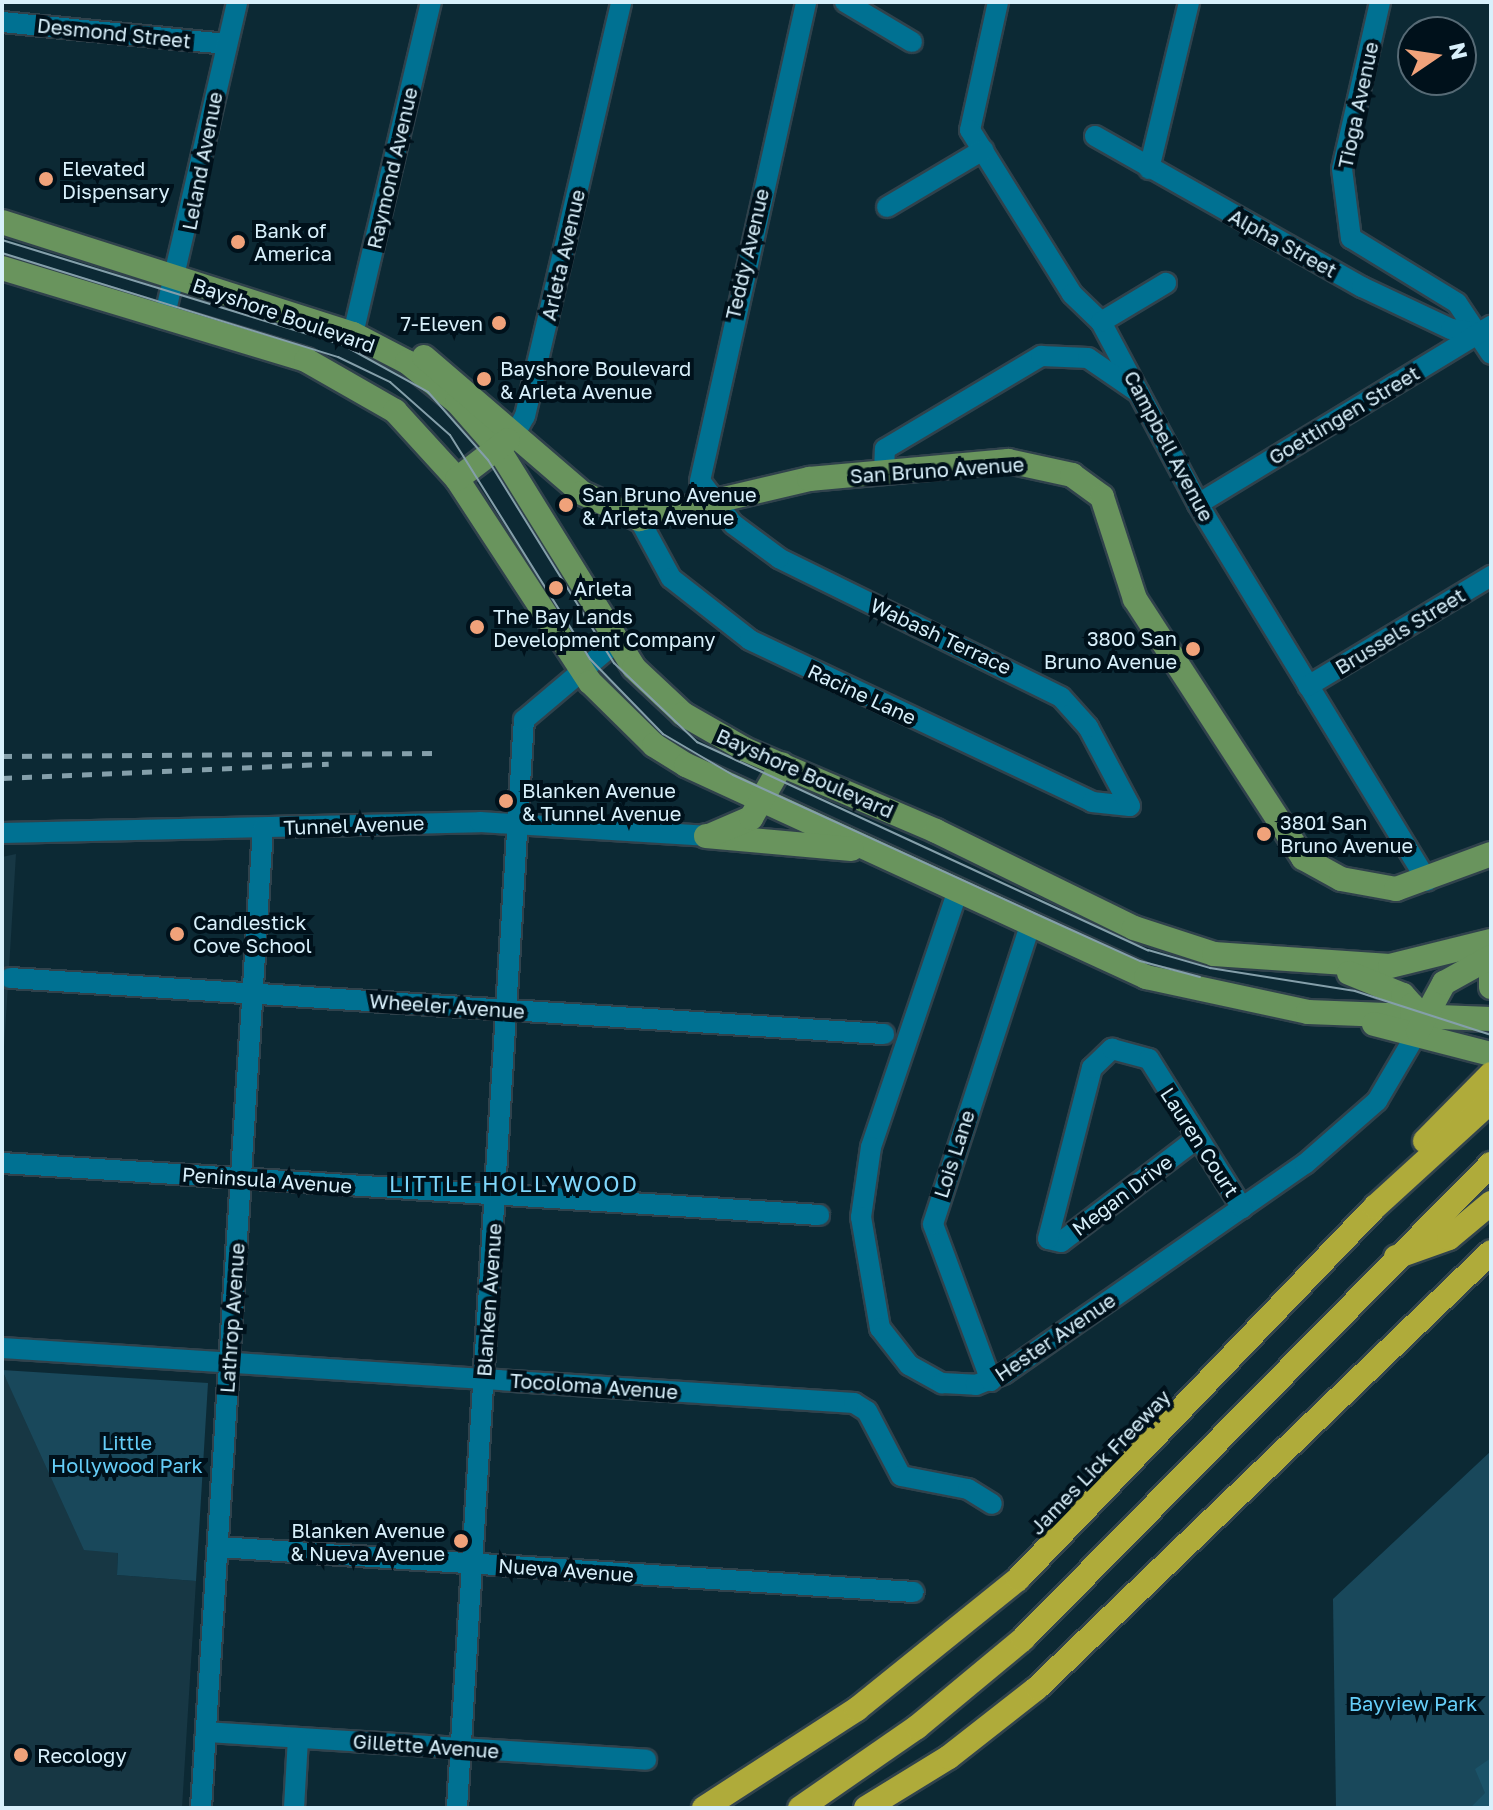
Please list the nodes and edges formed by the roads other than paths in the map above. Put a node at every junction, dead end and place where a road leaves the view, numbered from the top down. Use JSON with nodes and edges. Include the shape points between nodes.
{"nodes":[{"id":1,"x":237,"y":2,"type":"edge"},
{"id":2,"x":431,"y":2,"type":"edge"},
{"id":3,"x":621,"y":2,"type":"edge"},
{"id":4,"x":806,"y":2,"type":"edge"},
{"id":5,"x":845,"y":2,"type":"edge"},
{"id":6,"x":998,"y":2,"type":"edge"},
{"id":7,"x":1189,"y":2,"type":"edge"},
{"id":8,"x":1380,"y":2,"type":"edge"},
{"id":9,"x":2,"y":22,"type":"edge"},
{"id":10,"x":912,"y":42,"type":"dead end"},
{"id":11,"x":226,"y":44,"type":"junction"},
{"id":12,"x":1095,"y":136,"type":"dead end"},
{"id":13,"x":983,"y":150,"type":"junction"},
{"id":14,"x":1149,"y":169,"type":"junction"},
{"id":15,"x":887,"y":207,"type":"dead end"},
{"id":16,"x":2,"y":222,"type":"edge"},
{"id":17,"x":2,"y":268,"type":"edge"},
{"id":18,"x":177,"y":278,"type":"junction"},
{"id":19,"x":1166,"y":283,"type":"dead end"},
{"id":20,"x":1491,"y":313,"type":"edge"},
{"id":21,"x":164,"y":319,"type":"junction"},
{"id":22,"x":1101,"y":322,"type":"junction"},
{"id":23,"x":1485,"y":329,"type":"edge"},
{"id":24,"x":353,"y":334,"type":"junction"},
{"id":25,"x":1491,"y":354,"type":"edge"},
{"id":26,"x":1139,"y":393,"type":"junction"},
{"id":27,"x":516,"y":432,"type":"junction"},
{"id":28,"x":499,"y":450,"type":"junction"},
{"id":29,"x":884,"y":474,"type":"junction"},
{"id":30,"x":457,"y":479,"type":"junction"},
{"id":31,"x":715,"y":502,"type":"junction"},
{"id":32,"x":1198,"y":504,"type":"junction"},
{"id":33,"x":639,"y":519,"type":"junction"},
{"id":34,"x":1491,"y":576,"type":"edge"},
{"id":35,"x":615,"y":643,"type":"junction"},
{"id":36,"x":579,"y":667,"type":"junction"},
{"id":37,"x":1308,"y":686,"type":"junction"},
{"id":38,"x":782,"y":764,"type":"junction"},
{"id":39,"x":764,"y":802,"type":"junction"},
{"id":40,"x":1130,"y":806,"type":"joint"},
{"id":41,"x":520,"y":822,"type":"junction"},
{"id":42,"x":263,"y":829,"type":"junction"},
{"id":43,"x":2,"y":833,"type":"edge"},
{"id":44,"x":706,"y":836,"type":"junction"},
{"id":45,"x":864,"y":850,"type":"junction"},
{"id":46,"x":1491,"y":854,"type":"edge"},
{"id":47,"x":1427,"y":881,"type":"junction"},
{"id":48,"x":957,"y":893,"type":"junction"},
{"id":49,"x":1030,"y":925,"type":"junction"},
{"id":50,"x":1491,"y":941,"type":"edge"},
{"id":51,"x":1491,"y":957,"type":"edge"},
{"id":52,"x":1316,"y":964,"type":"junction"},
{"id":53,"x":10,"y":978,"type":"dead end"},
{"id":54,"x":1491,"y":978,"type":"edge"},
{"id":55,"x":1491,"y":987,"type":"edge"},
{"id":56,"x":253,"y":994,"type":"junction"},
{"id":57,"x":508,"y":1010,"type":"junction"},
{"id":58,"x":1482,"y":1019,"type":"edge"},
{"id":59,"x":1418,"y":1025,"type":"junction"},
{"id":60,"x":884,"y":1034,"type":"dead end"},
{"id":61,"x":1491,"y":1054,"type":"edge"},
{"id":62,"x":1491,"y":1074,"type":"edge"},
{"id":63,"x":1491,"y":1101,"type":"edge"},
{"id":64,"x":1195,"y":1140,"type":"junction"},
{"id":65,"x":2,"y":1163,"type":"edge"},
{"id":66,"x":1491,"y":1164,"type":"edge"},
{"id":67,"x":240,"y":1178,"type":"junction"},
{"id":68,"x":495,"y":1194,"type":"junction"},
{"id":69,"x":1057,"y":1195,"type":"junction"},
{"id":70,"x":1491,"y":1203,"type":"edge"},
{"id":71,"x":1242,"y":1208,"type":"junction"},
{"id":72,"x":1104,"y":1211,"type":"junction"},
{"id":73,"x":819,"y":1215,"type":"dead end"},
{"id":74,"x":1351,"y":1232,"type":"junction"},
{"id":75,"x":1491,"y":1252,"type":"edge"},
{"id":76,"x":1390,"y":1259,"type":"junction"},
{"id":77,"x":2,"y":1348,"type":"edge"},
{"id":78,"x":229,"y":1363,"type":"junction"},
{"id":79,"x":484,"y":1379,"type":"junction"},
{"id":80,"x":991,"y":1381,"type":"junction"},
{"id":81,"x":992,"y":1504,"type":"dead end"},
{"id":82,"x":218,"y":1547,"type":"junction"},
{"id":83,"x":472,"y":1564,"type":"junction"},
{"id":84,"x":914,"y":1592,"type":"dead end"},
{"id":85,"x":206,"y":1732,"type":"junction"},
{"id":86,"x":298,"y":1738,"type":"junction"},
{"id":87,"x":461,"y":1748,"type":"junction"},
{"id":88,"x":646,"y":1760,"type":"dead end"},
{"id":89,"x":201,"y":1808,"type":"edge"},
{"id":90,"x":294,"y":1808,"type":"edge"},
{"id":91,"x":457,"y":1808,"type":"edge"},
{"id":92,"x":704,"y":1808,"type":"edge"},
{"id":93,"x":800,"y":1808,"type":"edge"},
{"id":94,"x":866,"y":1808,"type":"edge"}],
"edges":[{"from":1,"to":11,"type":"street","name":"Leland Avenue"},
{"from":2,"to":24,"type":"street","name":"Raymond Avenue"},
{"from":3,"to":27,"type":"street","name":"Arleta Avenue","via":[[525,416]]},
{"from":4,"to":31,"type":"street","name":"Teddy Avenue","via":[[698,468]]},
{"from":5,"to":10,"type":"street"},
{"from":6,"to":13,"type":"street","name":"Campbell Avenue","via":[[970,114]]},
{"from":7,"to":14,"type":"street"},
{"from":8,"to":23,"type":"street","name":"Tioga Avenue","via":[[1342,169],[1344,214],[1361,250],[1457,303]]},
{"from":9,"to":11,"type":"street","name":"Desmond Street"},
{"from":11,"to":18,"type":"street","name":"Leland Avenue"},
{"from":12,"to":14,"type":"street","name":"Alpha Street"},
{"from":13,"to":15,"type":"street"},
{"from":13,"to":22,"type":"street","name":"Campbell Avenue","via":[[1072,294]]},
{"from":14,"to":23,"type":"street","name":"Alpha Street","via":[[1362,287],[1451,329]]},
{"from":16,"to":18,"type":"main road","name":"Bayshore Boulevard"},
{"from":17,"to":21,"type":"main road","name":"Bayshore Boulevard"},
{"from":18,"to":21,"type":"street","name":"Leland Avenue"},
{"from":18,"to":24,"type":"main road","name":"Bayshore Boulevard"},
{"from":19,"to":22,"type":"street"},
{"from":20,"to":23,"type":"street"},
{"from":21,"to":30,"type":"main road","name":"Bayshore Boulevard","via":[[336,373],[395,411]]},
{"from":22,"to":26,"type":"street","name":"Campbell Avenue"},
{"from":23,"to":25,"type":"street","name":"Tioga Avenue"},
{"from":23,"to":32,"type":"street","name":"Goettingen Street"},
{"from":24,"to":27,"type":"main road","via":[[437,365]]},
{"from":24,"to":28,"type":"main road","name":"Bayshore Boulevard","via":[[432,381]]},
{"from":26,"to":29,"type":"street","via":[[1088,358],[1041,356],[885,449]]},
{"from":26,"to":32,"type":"street","name":"Campbell Avenue"},
{"from":27,"to":28,"type":"main road","name":"Arleta Avenue"},
{"from":27,"to":33,"type":"main road","via":[[598,505]]},
{"from":28,"to":30,"type":"main road","name":"Arleta Avenue"},
{"from":28,"to":35,"type":"main road","name":"Bayshore Boulevard"},
{"from":29,"to":31,"type":"main road","name":"San Bruno Avenue","via":[[809,479]]},
{"from":29,"to":47,"type":"main road","name":"San Bruno Avenue","via":[[1025,461],[1092,487],[1113,519],[1135,599],[1287,842],[1320,870],[1361,886]]},
{"from":30,"to":36,"type":"main road","name":"Bayshore Boulevard"},
{"from":31,"to":33,"type":"main road","name":"San Bruno Avenue"},
{"from":31,"to":40,"type":"street","name":"Wabash Terrace","via":[[779,558],[1061,697],[1088,727]]},
{"from":32,"to":37,"type":"street","name":"Campbell Avenue"},
{"from":33,"to":40,"type":"street","name":"Racine Lane","via":[[671,578],[750,640],[1092,802]]},
{"from":34,"to":37,"type":"street","name":"Brussels Street"},
{"from":35,"to":36,"type":"street","name":"Blanken Avenue"},
{"from":35,"to":38,"type":"main road","name":"Bayshore Boulevard","via":[[683,714]]},
{"from":36,"to":39,"type":"main road","name":"Bayshore Boulevard","via":[[654,745]]},
{"from":36,"to":41,"type":"street","name":"Blanken Avenue","via":[[524,720]]},
{"from":37,"to":47,"type":"street","name":"Campbell Avenue"},
{"from":38,"to":39,"type":"main road"},
{"from":38,"to":52,"type":"main road","name":"Bayshore Boulevard","via":[[1161,939],[1214,954]]},
{"from":39,"to":44,"type":"main road","via":[[736,831]]},
{"from":39,"to":45,"type":"main road","name":"Bayshore Boulevard"},
{"from":41,"to":42,"type":"street","name":"Tunnel Avenue"},
{"from":41,"to":44,"type":"street","name":"Tunnel Avenue"},
{"from":41,"to":57,"type":"street","name":"Blanken Avenue"},
{"from":42,"to":43,"type":"street","name":"Tunnel Avenue"},
{"from":42,"to":56,"type":"street","name":"Lathrop Avenue"},
{"from":44,"to":45,"type":"main road"},
{"from":45,"to":48,"type":"main road","name":"Bayshore Boulevard"},
{"from":46,"to":47,"type":"main road","name":"San Bruno Avenue"},
{"from":48,"to":49,"type":"main road","name":"Bayshore Boulevard"},
{"from":48,"to":80,"type":"street","name":"Hester Avenue","via":[[871,1147],[863,1250],[880,1328],[909,1365],[942,1383]]},
{"from":49,"to":59,"type":"main road","name":"Bayshore Boulevard","via":[[1171,984]]},
{"from":49,"to":80,"type":"street","name":"Lois Lane","via":[[933,1224]]},
{"from":50,"to":52,"type":"main road","name":"Bayshore Boulevard","via":[[1390,966]]},
{"from":51,"to":59,"type":"main road","via":[[1444,983]]},
{"from":52,"to":59,"type":"main road","via":[[1394,989],[1412,1005]]},
{"from":53,"to":56,"type":"street","name":"Wheeler Avenue"},
{"from":54,"to":55,"type":"main road"},
{"from":56,"to":57,"type":"street","name":"Wheeler Avenue"},
{"from":56,"to":67,"type":"street","name":"Lathrop Avenue"},
{"from":57,"to":60,"type":"street","name":"Wheeler Avenue"},
{"from":57,"to":68,"type":"street","name":"Blanken Avenue"},
{"from":58,"to":59,"type":"main road","name":"Bayshore Boulevard"},
{"from":59,"to":61,"type":"main road","via":[[1440,1044]]},
{"from":59,"to":71,"type":"street","name":"Hester Avenue","via":[[1355,1124]]},
{"from":62,"to":74,"type":"highway"},
{"from":63,"to":74,"type":"highway","name":"James Lick Freeway"},
{"from":64,"to":69,"type":"street","name":"Lauren Court","via":[[1149,1059],[1122,1048],[1103,1053],[1092,1068]]},
{"from":64,"to":71,"type":"street","name":"Lauren Court"},
{"from":64,"to":72,"type":"street","name":"Megan Drive"},
{"from":65,"to":67,"type":"street","name":"Peninsula Avenue"},
{"from":66,"to":76,"type":"highway"},
{"from":67,"to":68,"type":"street","name":"Peninsula Avenue"},
{"from":67,"to":78,"type":"street","name":"Lathrop Avenue"},
{"from":68,"to":73,"type":"street","name":"Peninsula Avenue"},
{"from":68,"to":79,"type":"street","name":"Blanken Avenue"},
{"from":69,"to":72,"type":"street","via":[[1072,1213]]},
{"from":69,"to":72,"type":"street","name":"Megan Drive","via":[[1048,1239],[1061,1242]]},
{"from":70,"to":76,"type":"highway","via":[[1449,1238]]},
{"from":71,"to":80,"type":"street","name":"Hester Avenue"},
{"from":74,"to":92,"type":"highway","name":"James Lick Freeway","via":[[1018,1579],[857,1709]]},
{"from":75,"to":94,"type":"highway","via":[[1037,1688],[949,1757]]},
{"from":76,"to":93,"type":"highway","via":[[1023,1639],[890,1748]]},
{"from":77,"to":78,"type":"street","name":"Tocoloma Avenue"},
{"from":78,"to":79,"type":"street","name":"Tocoloma Avenue"},
{"from":78,"to":82,"type":"street","name":"Lathrop Avenue"},
{"from":79,"to":81,"type":"street","name":"Tocoloma Avenue","via":[[854,1403],[867,1411],[901,1476],[968,1489]]},
{"from":79,"to":83,"type":"street","name":"Blanken Avenue"},
{"from":82,"to":83,"type":"street","name":"Nueva Avenue"},
{"from":82,"to":85,"type":"street","name":"Lathrop Avenue"},
{"from":83,"to":84,"type":"street","name":"Nueva Avenue"},
{"from":83,"to":87,"type":"street","name":"Blanken Avenue"},
{"from":85,"to":86,"type":"street","name":"Gillette Avenue"},
{"from":85,"to":89,"type":"street","name":"Lathrop Avenue"},
{"from":86,"to":87,"type":"street","name":"Gillette Avenue"},
{"from":86,"to":90,"type":"street"},
{"from":87,"to":88,"type":"street","name":"Gillette Avenue"},
{"from":87,"to":91,"type":"street","name":"Blanken Avenue"}]}
